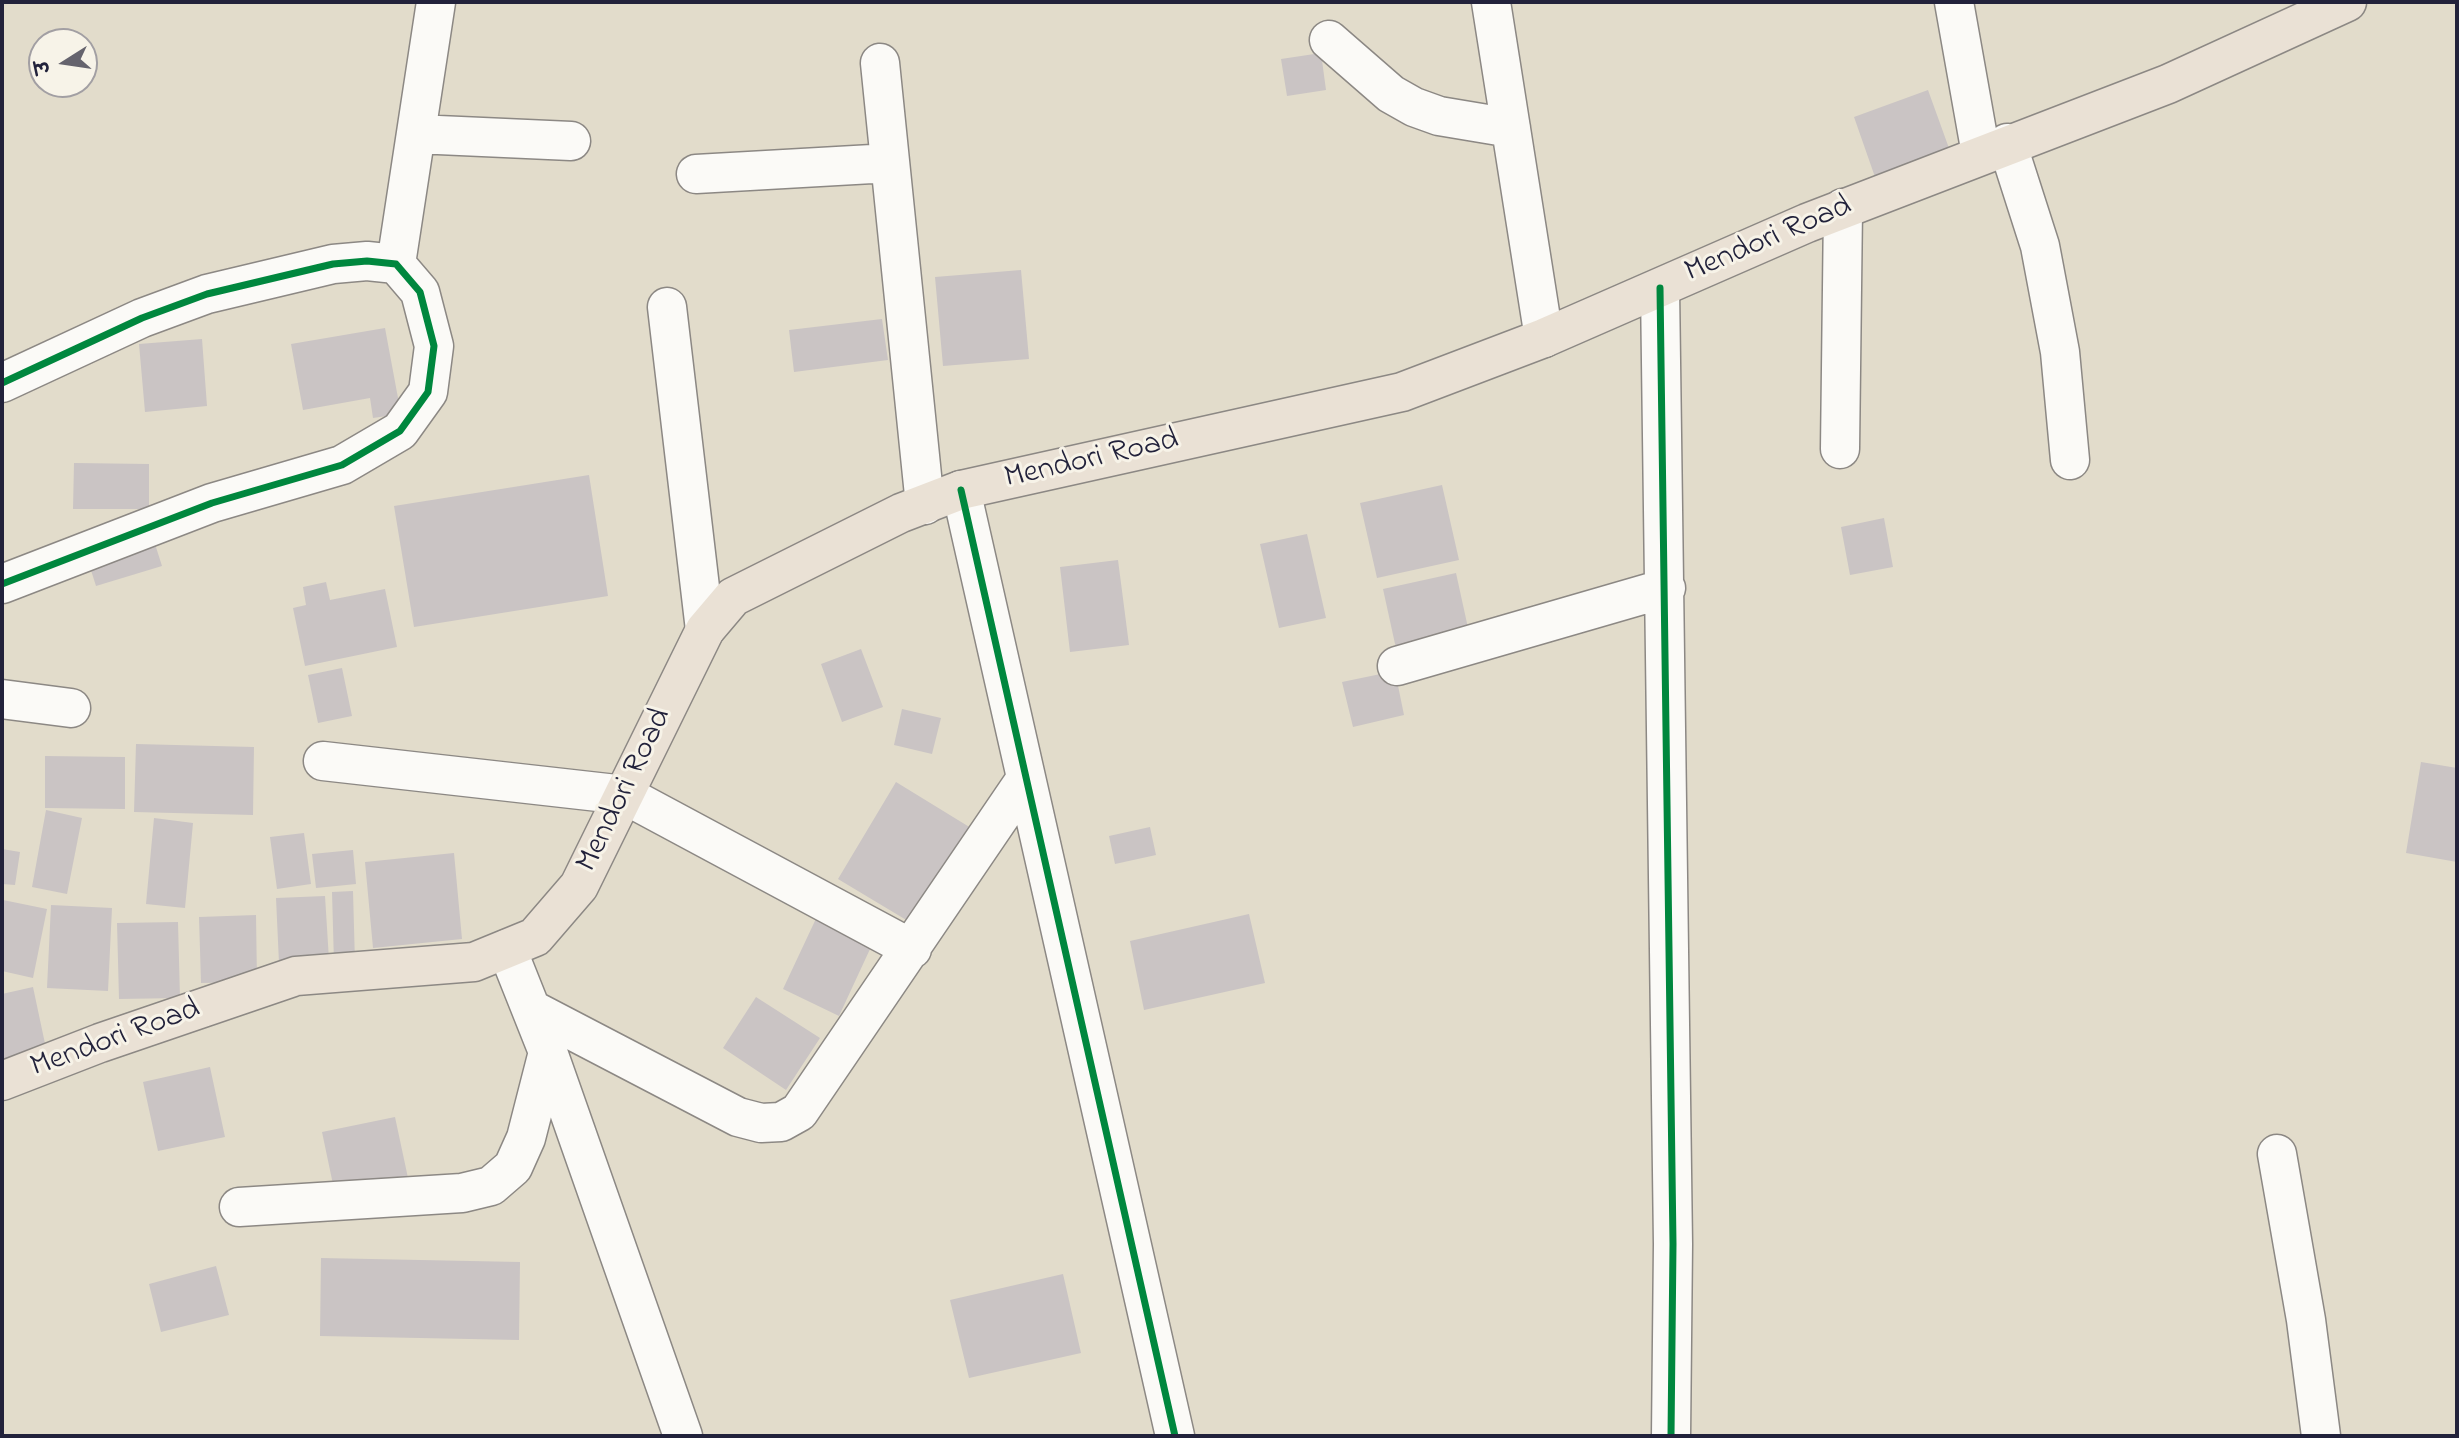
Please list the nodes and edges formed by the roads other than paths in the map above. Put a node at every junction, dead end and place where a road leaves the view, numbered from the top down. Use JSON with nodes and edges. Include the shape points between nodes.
{"nodes":[{"id":1,"x":436,"y":2,"type":"edge"},
{"id":2,"x":1491,"y":2,"type":"edge"},
{"id":3,"x":1954,"y":2,"type":"edge"},
{"id":4,"x":2347,"y":2,"type":"edge"},
{"id":5,"x":1329,"y":40,"type":"dead end"},
{"id":6,"x":880,"y":63,"type":"dead end"},
{"id":7,"x":1511,"y":128,"type":"junction"},
{"id":8,"x":416,"y":134,"type":"junction"},
{"id":9,"x":571,"y":141,"type":"dead end"},
{"id":10,"x":1994,"y":148,"type":"junction"},
{"id":11,"x":890,"y":163,"type":"junction"},
{"id":12,"x":696,"y":174,"type":"dead end"},
{"id":13,"x":1843,"y":208,"type":"junction"},
{"id":14,"x":396,"y":264,"type":"junction"},
{"id":15,"x":1660,"y":288,"type":"junction"},
{"id":16,"x":667,"y":307,"type":"dead end"},
{"id":17,"x":1544,"y":338,"type":"junction"},
{"id":18,"x":2,"y":383,"type":"edge"},
{"id":19,"x":1840,"y":449,"type":"dead end"},
{"id":20,"x":2070,"y":460,"type":"dead end"},
{"id":21,"x":961,"y":490,"type":"junction"},
{"id":22,"x":925,"y":505,"type":"junction"},
{"id":23,"x":2,"y":584,"type":"edge"},
{"id":24,"x":1666,"y":588,"type":"junction"},
{"id":25,"x":705,"y":630,"type":"junction"},
{"id":26,"x":1397,"y":666,"type":"dead end"},
{"id":27,"x":2,"y":699,"type":"edge"},
{"id":28,"x":71,"y":708,"type":"dead end"},
{"id":29,"x":323,"y":761,"type":"dead end"},
{"id":30,"x":1025,"y":780,"type":"junction"},
{"id":31,"x":625,"y":795,"type":"junction"},
{"id":32,"x":507,"y":948,"type":"junction"},
{"id":33,"x":912,"y":949,"type":"junction"},
{"id":34,"x":531,"y":1009,"type":"junction"},
{"id":35,"x":548,"y":1052,"type":"junction"},
{"id":36,"x":2,"y":1081,"type":"edge"},
{"id":37,"x":2277,"y":1154,"type":"dead end"},
{"id":38,"x":239,"y":1208,"type":"dead end"},
{"id":39,"x":683,"y":1436,"type":"edge"},
{"id":40,"x":1175,"y":1436,"type":"edge"},
{"id":41,"x":1671,"y":1436,"type":"edge"},
{"id":42,"x":2321,"y":1436,"type":"edge"}],
"edges":[{"from":1,"to":8,"type":"street"},
{"from":2,"to":7,"type":"street"},
{"from":3,"to":10,"type":"street"},
{"from":4,"to":10,"type":"main road","name":"Mendori Road","via":[[2168,84]]},
{"from":5,"to":7,"type":"street","via":[[1391,94],[1414,107],[1439,116]]},
{"from":6,"to":11,"type":"street"},
{"from":7,"to":17,"type":"street"},
{"from":8,"to":9,"type":"street"},
{"from":8,"to":14,"type":"street"},
{"from":10,"to":13,"type":"main road","name":"Mendori Road"},
{"from":10,"to":20,"type":"street","via":[[2040,246],[2060,352]]},
{"from":11,"to":12,"type":"street"},
{"from":11,"to":22,"type":"street"},
{"from":13,"to":15,"type":"main road","name":"Mendori Road"},
{"from":13,"to":19,"type":"street"},
{"from":14,"to":18,"type":"street","via":[[333,264],[207,295],[142,318]]},
{"from":14,"to":23,"type":"street","via":[[420,292],[434,346],[428,392],[400,431],[342,465],[212,503]]},
{"from":15,"to":17,"type":"main road","name":"Mendori Road"},
{"from":15,"to":24,"type":"street"},
{"from":16,"to":25,"type":"street"},
{"from":17,"to":21,"type":"main road","name":"Mendori Road","via":[[1402,392]]},
{"from":21,"to":22,"type":"main road","name":"Mendori Road"},
{"from":21,"to":30,"type":"street"},
{"from":22,"to":25,"type":"main road","name":"Mendori Road","via":[[834,544],[733,597]]},
{"from":24,"to":26,"type":"street"},
{"from":24,"to":41,"type":"street"},
{"from":25,"to":31,"type":"main road","name":"Mendori Road"},
{"from":27,"to":28,"type":"street"},
{"from":29,"to":31,"type":"street"},
{"from":30,"to":33,"type":"street"},
{"from":30,"to":40,"type":"street"},
{"from":31,"to":32,"type":"main road","name":"Mendori Road","via":[[579,886],[535,937]]},
{"from":31,"to":33,"type":"street"},
{"from":32,"to":34,"type":"street"},
{"from":32,"to":36,"type":"main road","name":"Mendori Road","via":[[474,962],[296,976],[100,1042]]},
{"from":33,"to":34,"type":"street","via":[[799,1112],[781,1122],[738,1117]]},
{"from":34,"to":35,"type":"street"},
{"from":35,"to":38,"type":"street","via":[[526,1138],[513,1167],[491,1185],[462,1193]]},
{"from":35,"to":39,"type":"street"},
{"from":37,"to":42,"type":"street"}]}
